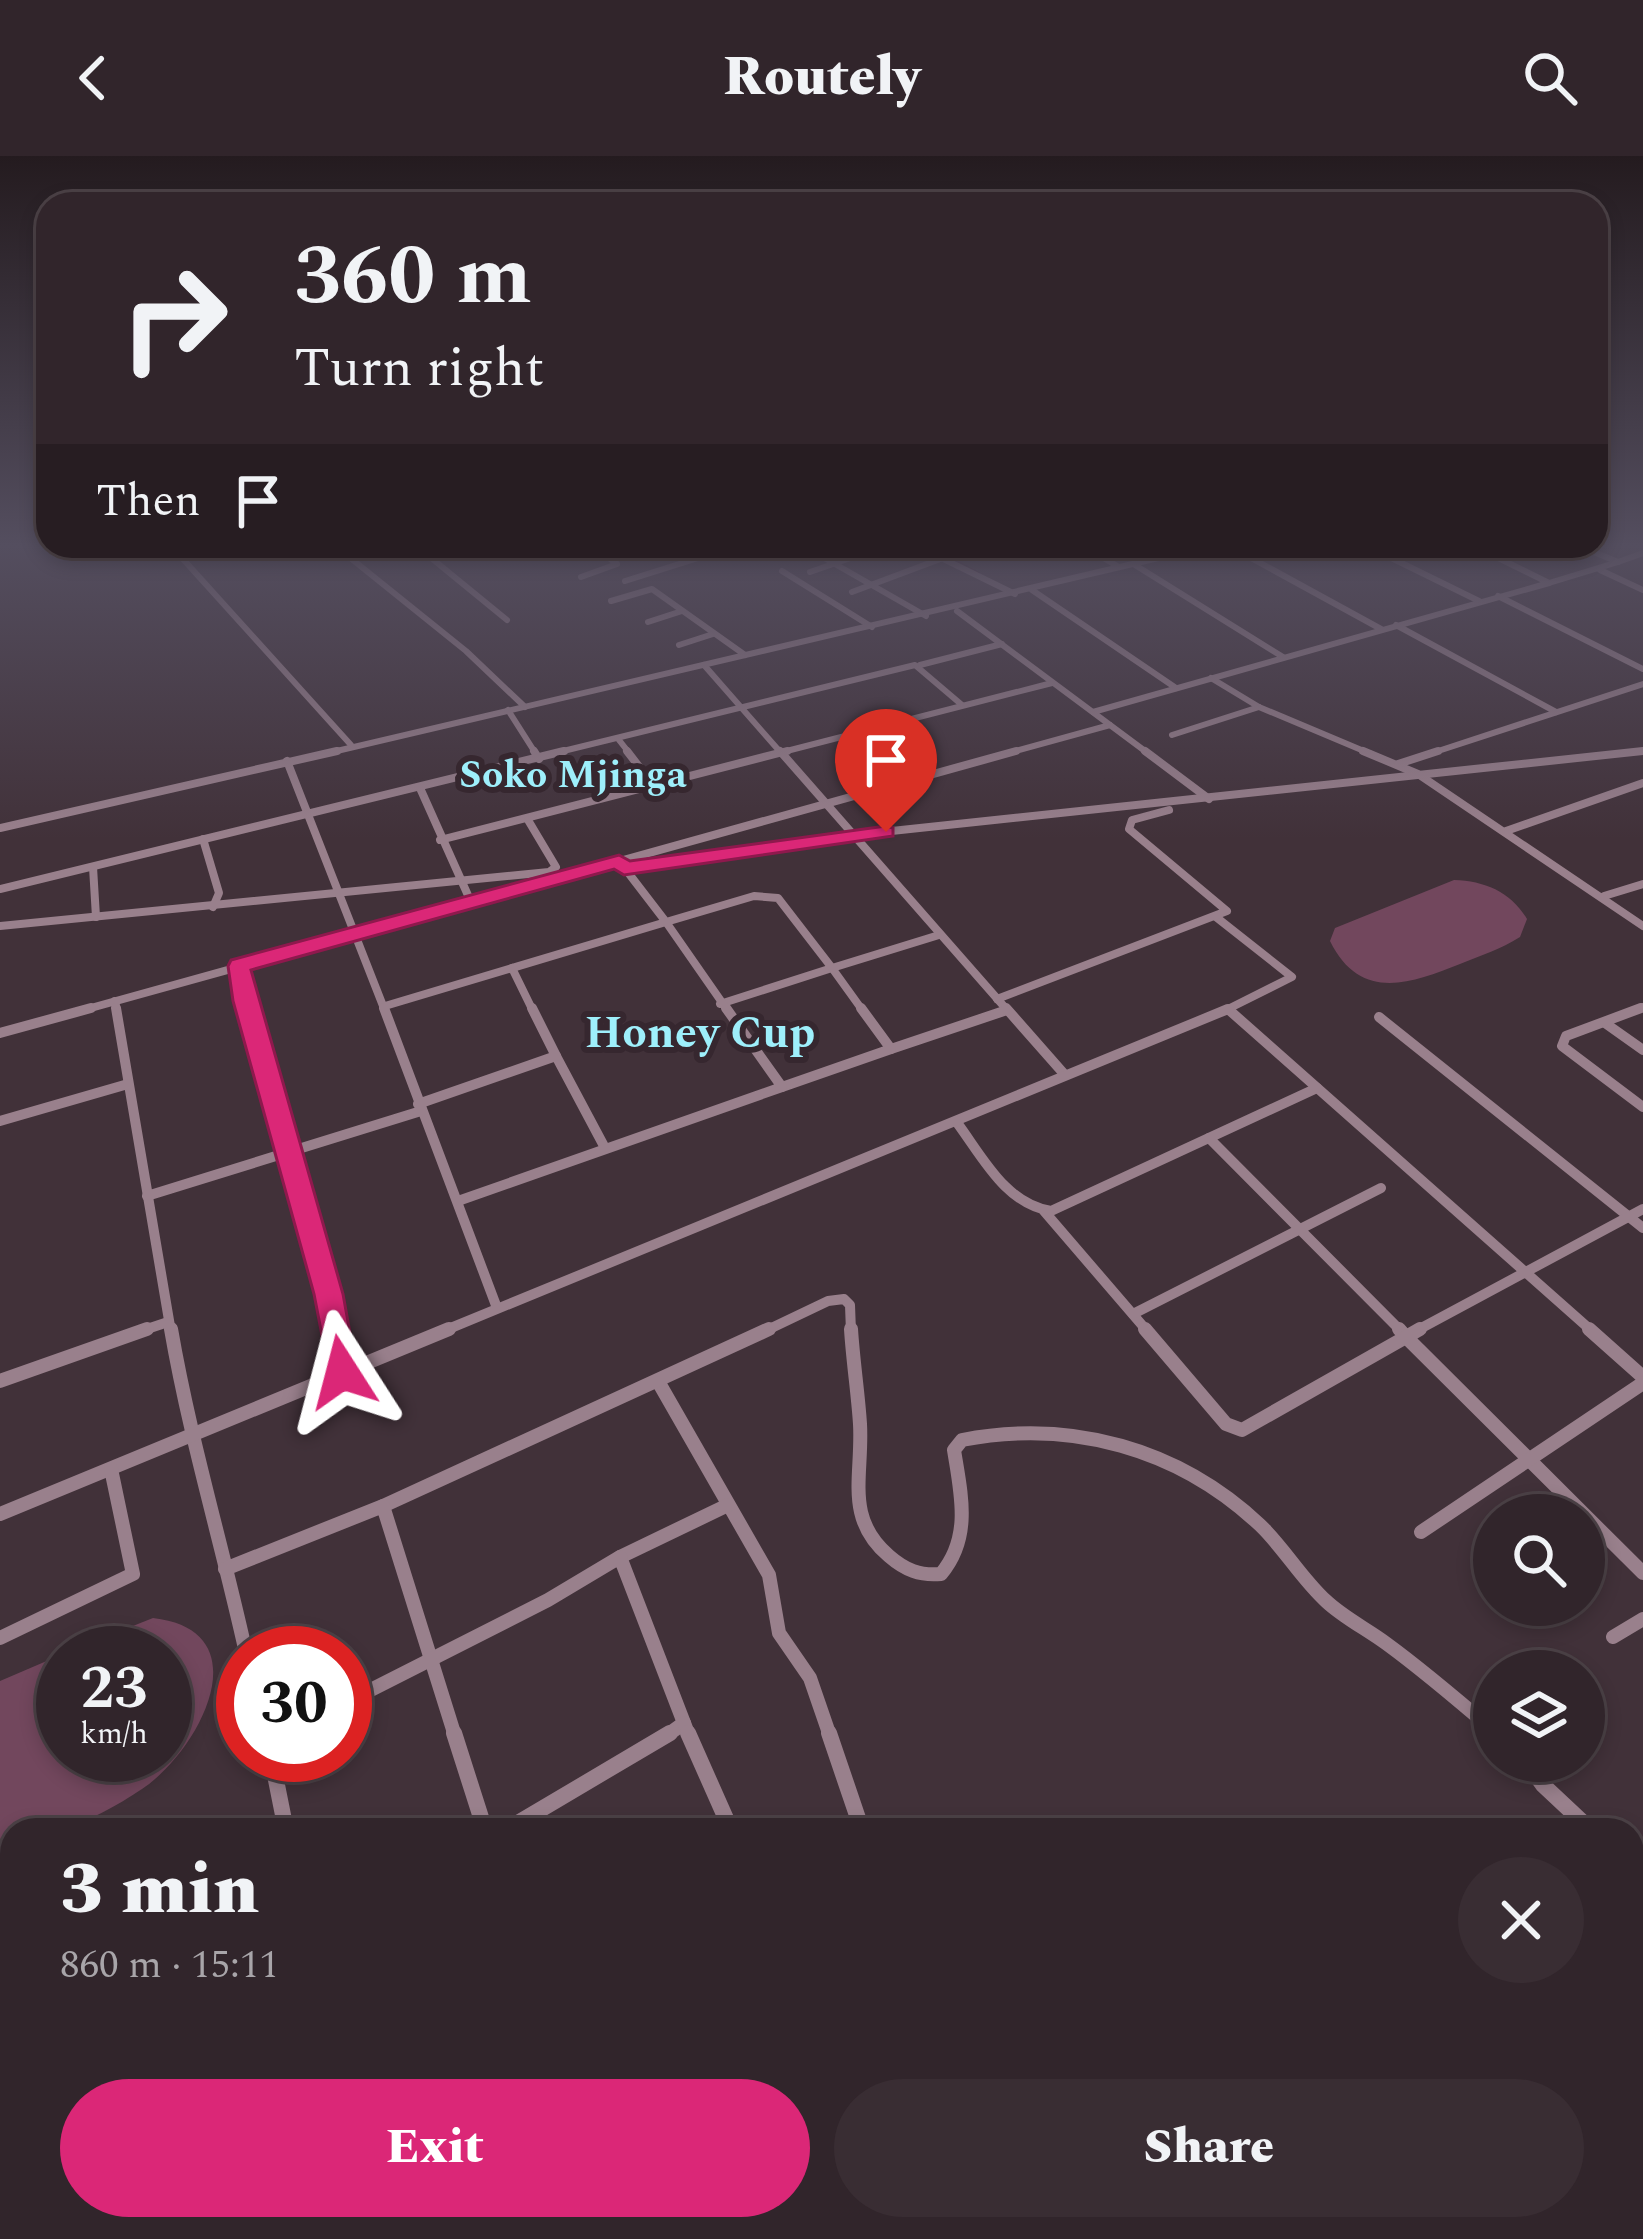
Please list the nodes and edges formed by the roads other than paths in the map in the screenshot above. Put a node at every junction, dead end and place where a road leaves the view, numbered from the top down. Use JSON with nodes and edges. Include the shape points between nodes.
{"nodes":[{"id":1,"x":260,"y":645,"type":"edge"},
{"id":2,"x":459,"y":645,"type":"edge"},
{"id":3,"x":730,"y":645,"type":"edge"},
{"id":4,"x":789,"y":645,"type":"edge"},
{"id":5,"x":998,"y":645,"type":"edge"},
{"id":6,"x":1005,"y":645,"type":"edge"},
{"id":7,"x":1113,"y":645,"type":"edge"},
{"id":8,"x":1264,"y":645,"type":"edge"},
{"id":9,"x":1324,"y":645,"type":"edge"},
{"id":10,"x":1433,"y":645,"type":"edge"},
{"id":11,"x":1596,"y":645,"type":"edge"},
{"id":12,"x":745,"y":655,"type":"junction"},
{"id":13,"x":1283,"y":657,"type":"junction"},
{"id":14,"x":704,"y":665,"type":"junction"},
{"id":15,"x":920,"y":665,"type":"junction"},
{"id":16,"x":1643,"y":669,"type":"edge"},
{"id":17,"x":1211,"y":678,"type":"junction"},
{"id":18,"x":1052,"y":683,"type":"junction"},
{"id":19,"x":1643,"y":684,"type":"edge"},
{"id":20,"x":1176,"y":688,"type":"junction"},
{"id":21,"x":962,"y":705,"type":"junction"},
{"id":22,"x":525,"y":707,"type":"junction"},
{"id":23,"x":745,"y":707,"type":"junction"},
{"id":24,"x":1259,"y":707,"type":"junction"},
{"id":25,"x":508,"y":710,"type":"junction"},
{"id":26,"x":1093,"y":712,"type":"junction"},
{"id":27,"x":1556,"y":712,"type":"junction"},
{"id":28,"x":1110,"y":725,"type":"junction"},
{"id":29,"x":1172,"y":735,"type":"dead end"},
{"id":30,"x":619,"y":740,"type":"junction"},
{"id":31,"x":351,"y":746,"type":"junction"},
{"id":32,"x":1643,"y":751,"type":"edge"},
{"id":33,"x":783,"y":753,"type":"junction"},
{"id":34,"x":539,"y":759,"type":"junction"},
{"id":35,"x":287,"y":761,"type":"junction"},
{"id":36,"x":1398,"y":764,"type":"junction"},
{"id":37,"x":1418,"y":774,"type":"junction"},
{"id":38,"x":1643,"y":783,"type":"edge"},
{"id":39,"x":654,"y":786,"type":"junction"},
{"id":40,"x":420,"y":788,"type":"junction"},
{"id":41,"x":1209,"y":799,"type":"junction"},
{"id":42,"x":826,"y":802,"type":"junction"},
{"id":43,"x":1184,"y":802,"type":"junction"},
{"id":44,"x":308,"y":813,"type":"junction"},
{"id":45,"x":528,"y":820,"type":"junction"},
{"id":46,"x":0,"y":828,"type":"edge"},
{"id":47,"x":1506,"y":831,"type":"junction"},
{"id":48,"x":854,"y":836,"type":"junction"},
{"id":49,"x":203,"y":839,"type":"junction"},
{"id":50,"x":440,"y":840,"type":"junction"},
{"id":51,"x":621,"y":865,"type":"junction"},
{"id":52,"x":93,"y":867,"type":"junction"},
{"id":53,"x":460,"y":880,"type":"junction"},
{"id":54,"x":1643,"y":884,"type":"edge"},
{"id":55,"x":0,"y":890,"type":"edge"},
{"id":56,"x":338,"y":894,"type":"junction"},
{"id":57,"x":1604,"y":896,"type":"junction"},
{"id":58,"x":471,"y":902,"type":"junction"},
{"id":59,"x":213,"y":907,"type":"junction"},
{"id":60,"x":96,"y":917,"type":"junction"},
{"id":61,"x":1216,"y":917,"type":"junction"},
{"id":62,"x":667,"y":922,"type":"junction"},
{"id":63,"x":0,"y":926,"type":"edge"},
{"id":64,"x":1643,"y":926,"type":"edge"},
{"id":65,"x":354,"y":934,"type":"junction"},
{"id":66,"x":938,"y":935,"type":"junction"},
{"id":67,"x":239,"y":966,"type":"junction"},
{"id":68,"x":512,"y":968,"type":"junction"},
{"id":69,"x":832,"y":968,"type":"junction"},
{"id":70,"x":997,"y":998,"type":"junction"},
{"id":71,"x":115,"y":1001,"type":"junction"},
{"id":72,"x":720,"y":1004,"type":"junction"},
{"id":73,"x":386,"y":1006,"type":"junction"},
{"id":74,"x":1643,"y":1007,"type":"edge"},
{"id":75,"x":1228,"y":1009,"type":"junction"},
{"id":76,"x":1007,"y":1010,"type":"junction"},
{"id":77,"x":1379,"y":1017,"type":"dead end"},
{"id":78,"x":1605,"y":1023,"type":"junction"},
{"id":79,"x":0,"y":1033,"type":"edge"},
{"id":80,"x":891,"y":1049,"type":"junction"},
{"id":81,"x":1643,"y":1050,"type":"edge"},
{"id":82,"x":556,"y":1056,"type":"junction"},
{"id":83,"x":1065,"y":1075,"type":"junction"},
{"id":84,"x":128,"y":1084,"type":"junction"},
{"id":85,"x":782,"y":1088,"type":"junction"},
{"id":86,"x":1317,"y":1088,"type":"junction"},
{"id":87,"x":419,"y":1107,"type":"junction"},
{"id":88,"x":1643,"y":1107,"type":"edge"},
{"id":89,"x":0,"y":1120,"type":"edge"},
{"id":90,"x":958,"y":1124,"type":"junction"},
{"id":91,"x":1209,"y":1138,"type":"junction"},
{"id":92,"x":605,"y":1148,"type":"junction"},
{"id":93,"x":289,"y":1151,"type":"junction"},
{"id":94,"x":1381,"y":1188,"type":"dead end"},
{"id":95,"x":147,"y":1196,"type":"junction"},
{"id":96,"x":458,"y":1202,"type":"junction"},
{"id":97,"x":1643,"y":1209,"type":"edge"},
{"id":98,"x":1044,"y":1211,"type":"junction"},
{"id":99,"x":1629,"y":1216,"type":"junction"},
{"id":100,"x":1643,"y":1228,"type":"edge"},
{"id":101,"x":1300,"y":1231,"type":"junction"},
{"id":102,"x":1524,"y":1274,"type":"junction"},
{"id":103,"x":497,"y":1308,"type":"junction"},
{"id":104,"x":1133,"y":1314,"type":"junction"},
{"id":105,"x":168,"y":1322,"type":"junction"},
{"id":106,"x":1406,"y":1337,"type":"junction"},
{"id":107,"x":342,"y":1372,"type":"junction"},
{"id":108,"x":1643,"y":1380,"type":"edge"},
{"id":109,"x":0,"y":1381,"type":"edge"},
{"id":110,"x":659,"y":1383,"type":"junction"},
{"id":111,"x":189,"y":1436,"type":"junction"},
{"id":112,"x":1532,"y":1458,"type":"junction"},
{"id":113,"x":111,"y":1468,"type":"junction"},
{"id":114,"x":728,"y":1504,"type":"junction"},
{"id":115,"x":382,"y":1506,"type":"junction"},
{"id":116,"x":0,"y":1514,"type":"edge"},
{"id":117,"x":1421,"y":1532,"type":"dead end"},
{"id":118,"x":620,"y":1557,"type":"junction"},
{"id":119,"x":225,"y":1569,"type":"junction"},
{"id":120,"x":1643,"y":1573,"type":"edge"},
{"id":121,"x":1643,"y":1619,"type":"edge"},
{"id":122,"x":239,"y":1626,"type":"edge"},
{"id":123,"x":1613,"y":1637,"type":"dead end"},
{"id":124,"x":0,"y":1638,"type":"edge"},
{"id":125,"x":434,"y":1660,"type":"junction"},
{"id":126,"x":372,"y":1690,"type":"edge"},
{"id":127,"x":1473,"y":1714,"type":"edge"},
{"id":128,"x":684,"y":1723,"type":"junction"},
{"id":129,"x":276,"y":1782,"type":"edge"},
{"id":130,"x":1541,"y":1782,"type":"edge"},
{"id":131,"x":284,"y":1818,"type":"edge"},
{"id":132,"x":481,"y":1818,"type":"edge"},
{"id":133,"x":527,"y":1818,"type":"edge"},
{"id":134,"x":726,"y":1818,"type":"edge"},
{"id":135,"x":858,"y":1818,"type":"edge"},
{"id":136,"x":1579,"y":1818,"type":"edge"}],
"edges":[{"from":1,"to":31,"type":"street"},
{"from":2,"to":22,"type":"street"},
{"from":3,"to":12,"type":"street"},
{"from":4,"to":12,"type":"street"},
{"from":5,"to":15,"type":"street"},
{"from":6,"to":18,"type":"street"},
{"from":7,"to":20,"type":"street"},
{"from":8,"to":13,"type":"street"},
{"from":9,"to":13,"type":"street"},
{"from":10,"to":27,"type":"street"},
{"from":11,"to":16,"type":"street"},
{"from":12,"to":14,"type":"street"},
{"from":13,"to":17,"type":"street"},
{"from":14,"to":22,"type":"street"},
{"from":14,"to":23,"type":"street"},
{"from":15,"to":21,"type":"street"},
{"from":15,"to":23,"type":"street"},
{"from":17,"to":20,"type":"street"},
{"from":17,"to":24,"type":"street"},
{"from":18,"to":21,"type":"street"},
{"from":18,"to":26,"type":"street"},
{"from":19,"to":27,"type":"street"},
{"from":20,"to":26,"type":"street"},
{"from":21,"to":33,"type":"street"},
{"from":22,"to":25,"type":"street"},
{"from":23,"to":30,"type":"street"},
{"from":23,"to":33,"type":"street"},
{"from":24,"to":29,"type":"street"},
{"from":24,"to":36,"type":"street"},
{"from":25,"to":31,"type":"street"},
{"from":25,"to":34,"type":"street"},
{"from":26,"to":28,"type":"street"},
{"from":27,"to":36,"type":"street"},
{"from":28,"to":41,"type":"street"},
{"from":28,"to":42,"type":"street"},
{"from":30,"to":34,"type":"street"},
{"from":30,"to":39,"type":"street"},
{"from":31,"to":35,"type":"street"},
{"from":32,"to":37,"type":"street"},
{"from":33,"to":39,"type":"street"},
{"from":33,"to":42,"type":"street"},
{"from":34,"to":40,"type":"street"},
{"from":35,"to":44,"type":"street"},
{"from":35,"to":46,"type":"street"},
{"from":36,"to":37,"type":"street"},
{"from":37,"to":41,"type":"street"},
{"from":37,"to":47,"type":"street"},
{"from":38,"to":47,"type":"street"},
{"from":39,"to":45,"type":"street"},
{"from":40,"to":44,"type":"street"},
{"from":40,"to":50,"type":"street"},
{"from":41,"to":43,"type":"street"},
{"from":42,"to":48,"type":"street"},
{"from":42,"to":51,"type":"street"},
{"from":43,"to":48,"type":"street"},
{"from":43,"to":61,"type":"street","via":[[1132,820],[1129,829],[1221,903],[1227,911]]},
{"from":44,"to":49,"type":"street"},
{"from":44,"to":56,"type":"street"},
{"from":45,"to":50,"type":"street"},
{"from":45,"to":53,"type":"street","via":[[556,867]]},
{"from":47,"to":57,"type":"street"},
{"from":48,"to":51,"type":"street"},
{"from":48,"to":66,"type":"street"},
{"from":49,"to":52,"type":"street"},
{"from":49,"to":59,"type":"street","via":[[219,893]]},
{"from":50,"to":53,"type":"street"},
{"from":51,"to":58,"type":"street"},
{"from":51,"to":62,"type":"street"},
{"from":52,"to":55,"type":"street"},
{"from":52,"to":60,"type":"street"},
{"from":53,"to":56,"type":"street"},
{"from":53,"to":58,"type":"street"},
{"from":54,"to":57,"type":"street"},
{"from":56,"to":59,"type":"street"},
{"from":56,"to":65,"type":"street"},
{"from":57,"to":64,"type":"street"},
{"from":58,"to":65,"type":"street"},
{"from":59,"to":60,"type":"street"},
{"from":60,"to":63,"type":"street"},
{"from":61,"to":70,"type":"street"},
{"from":61,"to":75,"type":"street","via":[[1292,977]]},
{"from":62,"to":68,"type":"street"},
{"from":62,"to":69,"type":"street","via":[[771,895]]},
{"from":62,"to":72,"type":"street"},
{"from":65,"to":67,"type":"street"},
{"from":65,"to":73,"type":"street"},
{"from":66,"to":69,"type":"street"},
{"from":66,"to":70,"type":"street"},
{"from":67,"to":71,"type":"street"},
{"from":67,"to":93,"type":"street"},
{"from":68,"to":73,"type":"street"},
{"from":68,"to":82,"type":"street"},
{"from":69,"to":72,"type":"street"},
{"from":69,"to":80,"type":"street"},
{"from":70,"to":76,"type":"street"},
{"from":71,"to":79,"type":"street"},
{"from":71,"to":84,"type":"street"},
{"from":72,"to":85,"type":"street"},
{"from":73,"to":87,"type":"street"},
{"from":74,"to":78,"type":"street"},
{"from":75,"to":83,"type":"street"},
{"from":75,"to":86,"type":"street"},
{"from":76,"to":80,"type":"street"},
{"from":76,"to":83,"type":"street"},
{"from":77,"to":99,"type":"street"},
{"from":78,"to":81,"type":"street"},
{"from":78,"to":88,"type":"street","via":[[1566,1036],[1562,1046]]},
{"from":80,"to":85,"type":"street"},
{"from":82,"to":87,"type":"street"},
{"from":82,"to":92,"type":"street"},
{"from":83,"to":90,"type":"street"},
{"from":84,"to":89,"type":"street"},
{"from":84,"to":95,"type":"street"},
{"from":85,"to":92,"type":"street"},
{"from":86,"to":91,"type":"street"},
{"from":86,"to":102,"type":"street"},
{"from":87,"to":93,"type":"street"},
{"from":87,"to":96,"type":"street"},
{"from":90,"to":98,"type":"street","via":[[1015,1194]]},
{"from":90,"to":103,"type":"street"},
{"from":91,"to":98,"type":"street"},
{"from":91,"to":101,"type":"street"},
{"from":92,"to":96,"type":"street"},
{"from":93,"to":95,"type":"street"},
{"from":93,"to":107,"type":"street"},
{"from":94,"to":101,"type":"street"},
{"from":95,"to":105,"type":"street"},
{"from":96,"to":103,"type":"street"},
{"from":97,"to":99,"type":"street"},
{"from":98,"to":104,"type":"street"},
{"from":99,"to":100,"type":"street"},
{"from":99,"to":102,"type":"street"},
{"from":101,"to":104,"type":"street"},
{"from":101,"to":106,"type":"street"},
{"from":102,"to":106,"type":"street"},
{"from":102,"to":108,"type":"street"},
{"from":103,"to":107,"type":"street"},
{"from":104,"to":106,"type":"street","via":[[1226,1424],[1242,1430]]},
{"from":105,"to":109,"type":"street"},
{"from":105,"to":111,"type":"street"},
{"from":106,"to":112,"type":"street"},
{"from":107,"to":111,"type":"street"},
{"from":108,"to":112,"type":"street"},
{"from":110,"to":114,"type":"street"},
{"from":110,"to":115,"type":"street"},
{"from":110,"to":127,"type":"street","via":[[844,1299],[861,1435],[857,1517],[910,1572],[941,1574],[959,1552],[964,1526],[954,1450],[962,1439],[1083,1434],[1204,1481],[1259,1524],[1328,1603]]},
{"from":111,"to":113,"type":"street"},
{"from":111,"to":119,"type":"street"},
{"from":112,"to":117,"type":"street"},
{"from":112,"to":120,"type":"street"},
{"from":113,"to":116,"type":"street"},
{"from":113,"to":124,"type":"street","via":[[134,1574]]},
{"from":114,"to":118,"type":"street"},
{"from":114,"to":135,"type":"street","via":[[769,1575],[779,1633],[810,1678]]},
{"from":115,"to":119,"type":"street"},
{"from":115,"to":125,"type":"street"},
{"from":118,"to":125,"type":"street"},
{"from":118,"to":128,"type":"street"},
{"from":119,"to":122,"type":"street"},
{"from":121,"to":123,"type":"street"},
{"from":125,"to":126,"type":"street"},
{"from":125,"to":132,"type":"street"},
{"from":128,"to":133,"type":"street"},
{"from":128,"to":134,"type":"street"},
{"from":129,"to":131,"type":"street"},
{"from":130,"to":136,"type":"street"}]}
